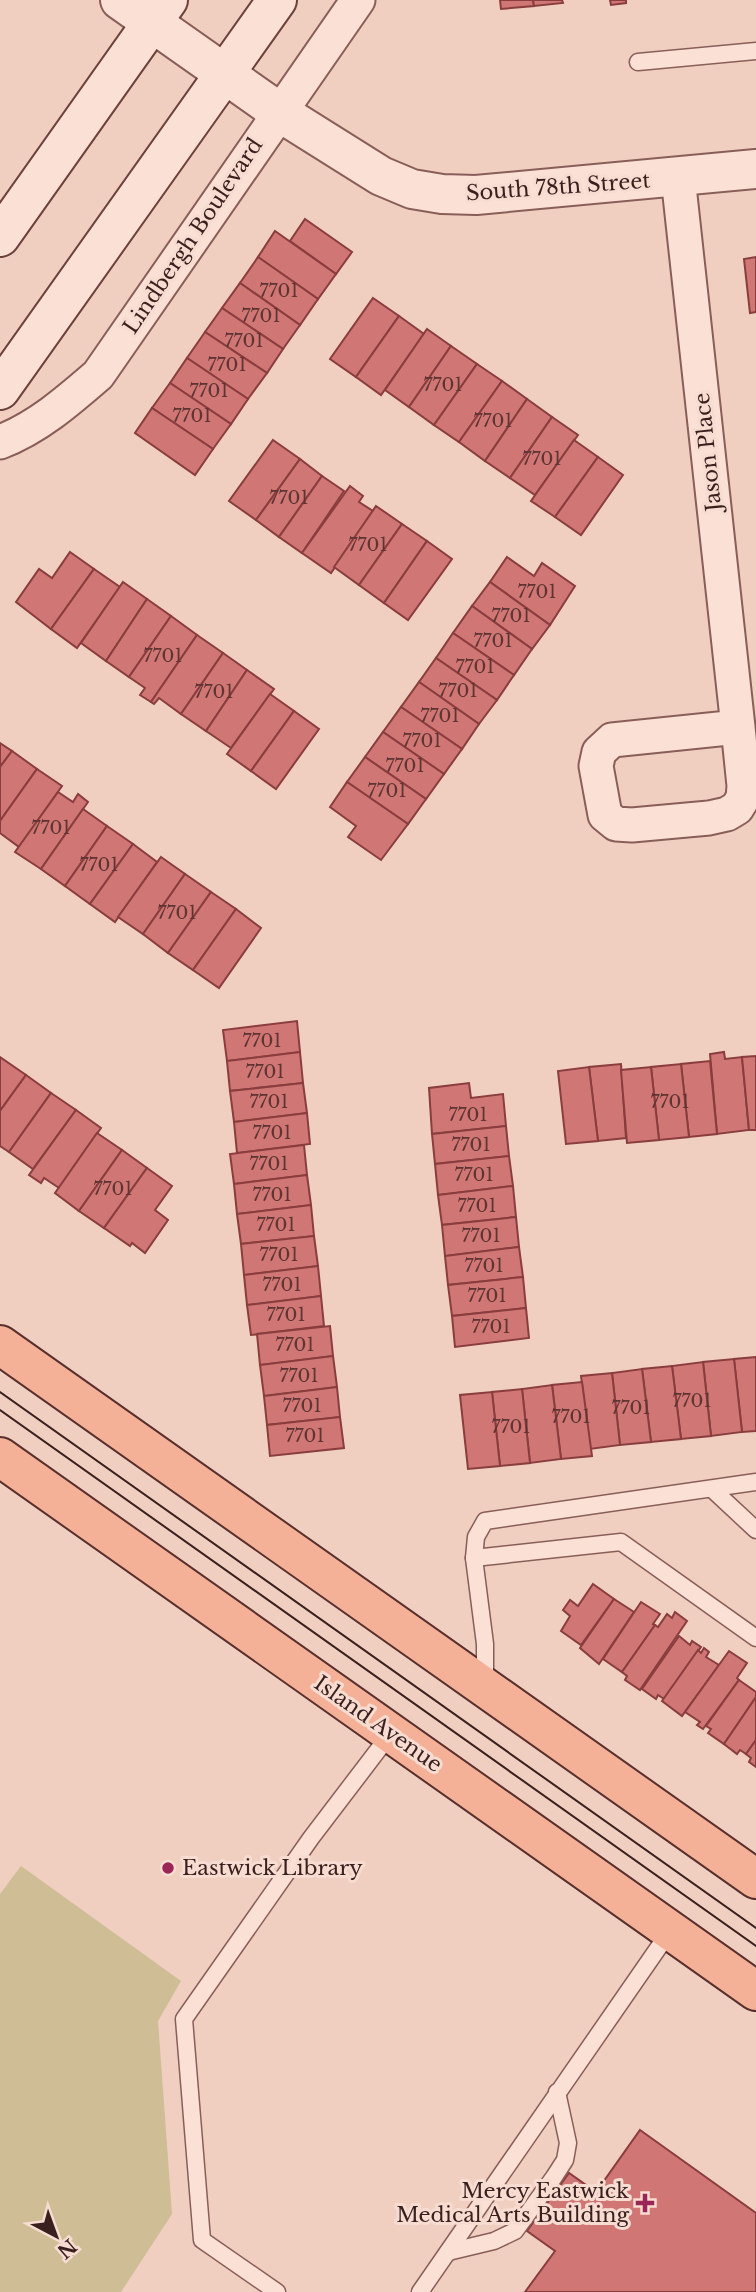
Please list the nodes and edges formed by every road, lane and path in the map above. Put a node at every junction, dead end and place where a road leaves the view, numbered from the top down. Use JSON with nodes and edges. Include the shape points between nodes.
{"nodes":[{"id":1,"x":120,"y":0,"type":"edge"},
{"id":2,"x":277,"y":0,"type":"edge"},
{"id":3,"x":358,"y":0,"type":"edge"},
{"id":4,"x":160,"y":11,"type":"edge"},
{"id":5,"x":755,"y":56,"type":"edge"},
{"id":6,"x":638,"y":62,"type":"dead end"},
{"id":7,"x":225,"y":74,"type":"junction"},
{"id":8,"x":279,"y":112,"type":"junction"},
{"id":9,"x":756,"y":169,"type":"edge"},
{"id":10,"x":678,"y":177,"type":"junction"},
{"id":11,"x":0,"y":237,"type":"edge"},
{"id":12,"x":0,"y":390,"type":"edge"},
{"id":13,"x":0,"y":442,"type":"edge"},
{"id":14,"x":738,"y":727,"type":"junction"},
{"id":15,"x":0,"y":1345,"type":"edge"},
{"id":16,"x":3,"y":1464,"type":"edge"},
{"id":17,"x":756,"y":1482,"type":"edge"},
{"id":18,"x":712,"y":1489,"type":"junction"},
{"id":19,"x":756,"y":1530,"type":"edge"},
{"id":20,"x":474,"y":1558,"type":"junction"},
{"id":21,"x":756,"y":1638,"type":"edge"},
{"id":22,"x":485,"y":1688,"type":"junction"},
{"id":23,"x":391,"y":1733,"type":"junction"},
{"id":24,"x":756,"y":1879,"type":"edge"},
{"id":25,"x":670,"y":1931,"type":"junction"},
{"id":26,"x":756,"y":1991,"type":"edge"},
{"id":27,"x":557,"y":2092,"type":"junction"},
{"id":28,"x":448,"y":2252,"type":"junction"},
{"id":29,"x":271,"y":2290,"type":"edge"},
{"id":30,"x":420,"y":2292,"type":"edge"}],
"edges":[{"from":1,"to":4,"type":"main road","name":"South 78th Street"},
{"from":2,"to":7,"type":"main road"},
{"from":3,"to":8,"type":"street","name":"Lindbergh Boulevard"},
{"from":4,"to":7,"type":"main road","name":"South 78th Street"},
{"from":4,"to":11,"type":"main road"},
{"from":5,"to":6,"type":"lane"},
{"from":7,"to":8,"type":"main road","name":"South 78th Street"},
{"from":7,"to":12,"type":"main road"},
{"from":8,"to":10,"type":"main road","name":"South 78th Street","via":[[381,176],[411,189],[476,195]]},
{"from":8,"to":13,"type":"street","name":"Lindbergh Boulevard","via":[[98,375],[61,407]]},
{"from":9,"to":10,"type":"main road","name":"South 78th Street"},
{"from":10,"to":14,"type":"street","name":"Jason Place"},
{"from":14,"to":14,"type":"street","name":"Jason Place","via":[[612,740],[599,752],[596,766],[605,815],[615,824],[632,825],[709,818],[737,808],[744,786]]},
{"from":15,"to":22,"type":"main road"},
{"from":16,"to":23,"type":"main road","name":"Island Avenue"},
{"from":17,"to":18,"type":"lane"},
{"from":18,"to":19,"type":"lane"},
{"from":18,"to":20,"type":"lane","via":[[485,1521],[476,1536]]},
{"from":20,"to":21,"type":"lane","via":[[621,1542]]},
{"from":20,"to":22,"type":"lane","via":[[485,1644]]},
{"from":22,"to":24,"type":"main road"},
{"from":23,"to":25,"type":"main road","name":"Island Avenue"},
{"from":23,"to":29,"type":"lane","via":[[184,2019],[202,2240]]},
{"from":25,"to":26,"type":"main road","name":"Island Avenue"},
{"from":25,"to":27,"type":"lane"},
{"from":27,"to":28,"type":"lane"},
{"from":27,"to":28,"type":"lane","via":[[568,2143],[565,2160],[554,2177],[515,2231]]},
{"from":28,"to":30,"type":"lane"}]}
